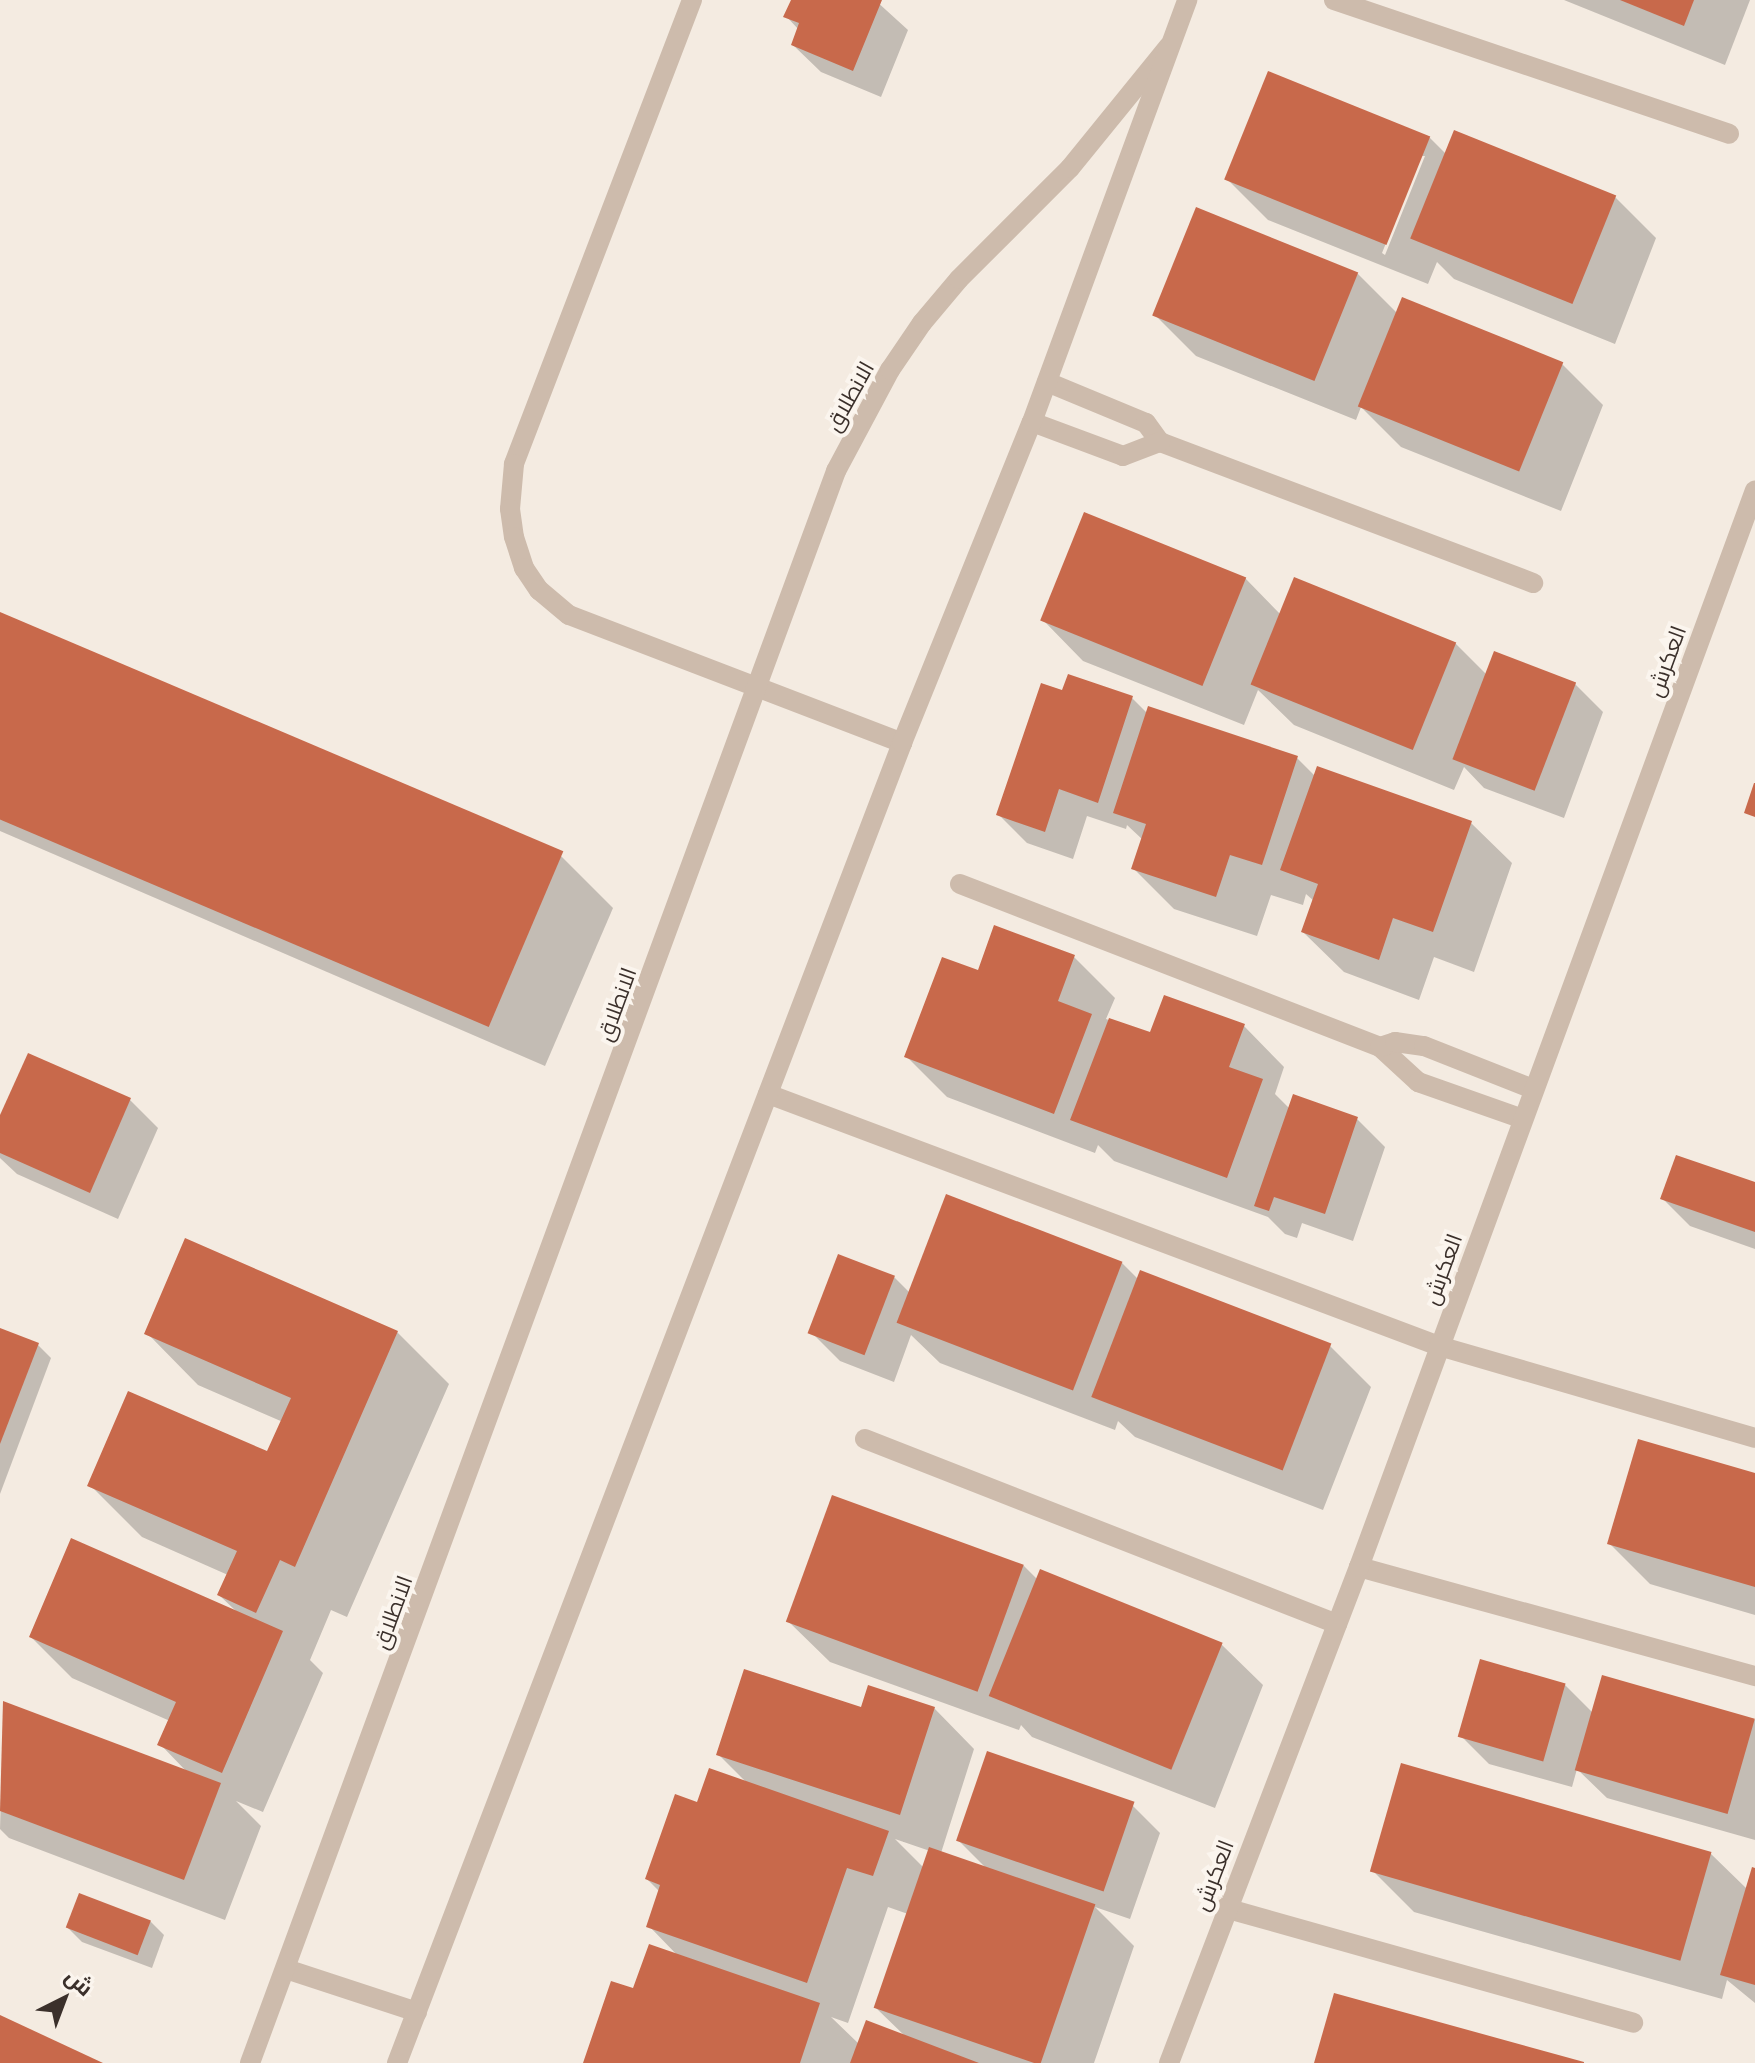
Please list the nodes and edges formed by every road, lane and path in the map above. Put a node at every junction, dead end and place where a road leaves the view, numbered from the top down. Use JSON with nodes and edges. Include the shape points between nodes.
{"nodes":[{"id":1,"x":692,"y":0,"type":"edge"},
{"id":2,"x":1187,"y":0,"type":"edge"},
{"id":3,"x":1334,"y":0,"type":"edge"},
{"id":4,"x":1169,"y":46,"type":"junction"},
{"id":5,"x":1729,"y":134,"type":"dead end"},
{"id":6,"x":1047,"y":382,"type":"junction"},
{"id":7,"x":1032,"y":422,"type":"junction"},
{"id":8,"x":1160,"y":442,"type":"junction"},
{"id":9,"x":1755,"y":490,"type":"edge"},
{"id":10,"x":1533,"y":583,"type":"dead end"},
{"id":11,"x":757,"y":691,"type":"junction"},
{"id":12,"x":902,"y":743,"type":"junction"},
{"id":13,"x":960,"y":884,"type":"dead end"},
{"id":14,"x":1380,"y":1047,"type":"junction"},
{"id":15,"x":1533,"y":1089,"type":"junction"},
{"id":16,"x":768,"y":1094,"type":"junction"},
{"id":17,"x":1523,"y":1119,"type":"junction"},
{"id":18,"x":1439,"y":1346,"type":"junction"},
{"id":19,"x":1755,"y":1438,"type":"edge"},
{"id":20,"x":865,"y":1439,"type":"dead end"},
{"id":21,"x":1359,"y":1567,"type":"junction"},
{"id":22,"x":1337,"y":1624,"type":"junction"},
{"id":23,"x":1755,"y":1676,"type":"edge"},
{"id":24,"x":1225,"y":1908,"type":"junction"},
{"id":25,"x":286,"y":1969,"type":"junction"},
{"id":26,"x":417,"y":2012,"type":"junction"},
{"id":27,"x":1633,"y":2023,"type":"dead end"},
{"id":28,"x":250,"y":2063,"type":"edge"},
{"id":29,"x":397,"y":2063,"type":"edge"},
{"id":30,"x":1169,"y":2063,"type":"edge"}],
"edges":[{"from":1,"to":11,"type":"street","via":[[514,464],[510,509],[524,568],[539,590],[569,615]]},
{"from":2,"to":4,"type":"street","name":"الانطلاق"},
{"from":3,"to":5,"type":"street"},
{"from":4,"to":6,"type":"street","name":"الانطلاق"},
{"from":4,"to":11,"type":"street","name":"الانطلاق","via":[[1070,168],[959,279],[890,370],[836,471]]},
{"from":6,"to":7,"type":"street","name":"الانطلاق"},
{"from":6,"to":8,"type":"street","via":[[1146,423]]},
{"from":7,"to":8,"type":"street","via":[[1123,456]]},
{"from":7,"to":12,"type":"street","name":"الانطلاق"},
{"from":8,"to":10,"type":"street"},
{"from":9,"to":15,"type":"street","name":"العكرش"},
{"from":11,"to":12,"type":"street"},
{"from":11,"to":25,"type":"street","name":"الانطلاق"},
{"from":12,"to":16,"type":"street","name":"الانطلاق"},
{"from":13,"to":14,"type":"street"},
{"from":14,"to":15,"type":"street","via":[[1395,1042],[1424,1046]]},
{"from":14,"to":17,"type":"street","via":[[1418,1082]]},
{"from":15,"to":17,"type":"street","name":"العكرش"},
{"from":16,"to":18,"type":"street"},
{"from":16,"to":26,"type":"street","name":"الانطلاق"},
{"from":17,"to":18,"type":"street","name":"العكرش"},
{"from":18,"to":19,"type":"street"},
{"from":18,"to":21,"type":"street","name":"العكرش"},
{"from":20,"to":22,"type":"street"},
{"from":21,"to":22,"type":"street","name":"العكرش"},
{"from":21,"to":23,"type":"street"},
{"from":22,"to":24,"type":"street","name":"العكرش"},
{"from":24,"to":27,"type":"street"},
{"from":24,"to":30,"type":"street","name":"العكرش"},
{"from":25,"to":26,"type":"street"},
{"from":25,"to":28,"type":"street","name":"الانطلاق"},
{"from":26,"to":29,"type":"street","name":"الانطلاق"}]}
